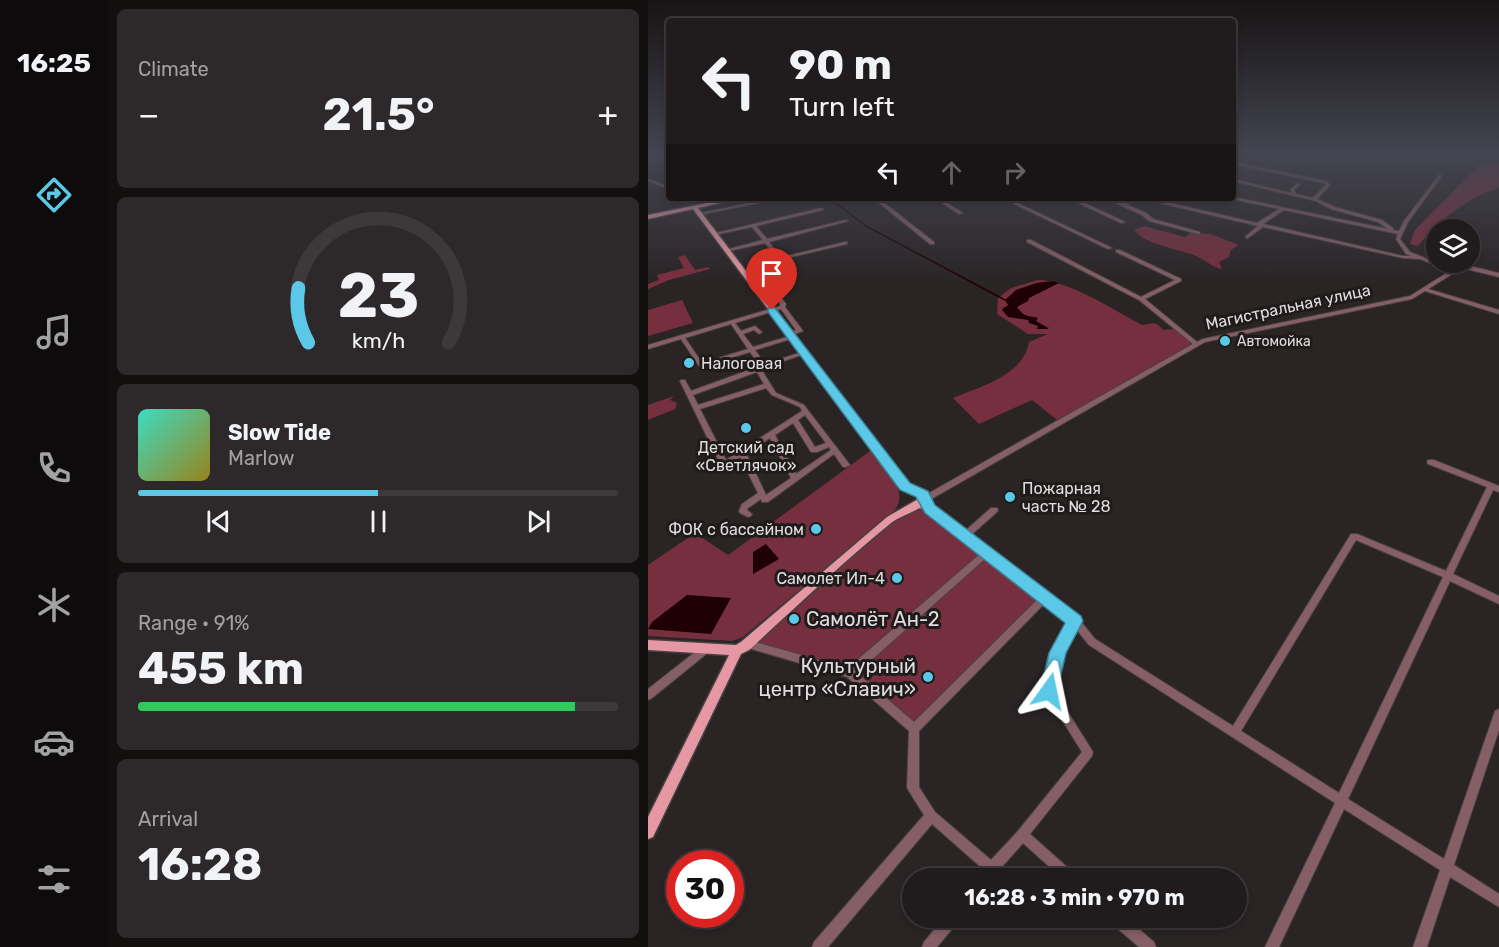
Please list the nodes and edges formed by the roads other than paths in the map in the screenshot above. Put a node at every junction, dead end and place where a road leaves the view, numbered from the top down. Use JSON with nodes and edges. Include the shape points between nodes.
{"nodes":[{"id":1,"x":1303,"y":196,"type":"edge"},
{"id":2,"x":1318,"y":196,"type":"edge"},
{"id":3,"x":1426,"y":196,"type":"edge"},
{"id":4,"x":1236,"y":199,"type":"edge"},
{"id":5,"x":1315,"y":199,"type":"junction"},
{"id":6,"x":724,"y":201,"type":"edge"},
{"id":7,"x":766,"y":201,"type":"edge"},
{"id":8,"x":879,"y":201,"type":"edge"},
{"id":9,"x":941,"y":201,"type":"edge"},
{"id":10,"x":1010,"y":201,"type":"edge"},
{"id":11,"x":1077,"y":201,"type":"edge"},
{"id":12,"x":1114,"y":201,"type":"edge"},
{"id":13,"x":1137,"y":201,"type":"edge"},
{"id":14,"x":1156,"y":201,"type":"edge"},
{"id":15,"x":1122,"y":204,"type":"junction"},
{"id":16,"x":694,"y":207,"type":"junction"},
{"id":17,"x":821,"y":209,"type":"dead end"},
{"id":18,"x":1283,"y":210,"type":"junction"},
{"id":19,"x":961,"y":213,"type":"dead end"},
{"id":20,"x":698,"y":214,"type":"junction"},
{"id":21,"x":648,"y":217,"type":"edge"},
{"id":22,"x":846,"y":221,"type":"dead end"},
{"id":23,"x":1123,"y":222,"type":"dead end"},
{"id":24,"x":753,"y":225,"type":"junction"},
{"id":25,"x":1260,"y":225,"type":"junction"},
{"id":26,"x":1393,"y":231,"type":"junction"},
{"id":27,"x":1198,"y":233,"type":"dead end"},
{"id":28,"x":1401,"y":233,"type":"junction"},
{"id":29,"x":714,"y":234,"type":"junction"},
{"id":30,"x":1248,"y":237,"type":"dead end"},
{"id":31,"x":766,"y":241,"type":"junction"},
{"id":32,"x":1029,"y":241,"type":"dead end"},
{"id":33,"x":845,"y":243,"type":"dead end"},
{"id":34,"x":932,"y":243,"type":"dead end"},
{"id":35,"x":1110,"y":248,"type":"dead end"},
{"id":36,"x":727,"y":251,"type":"junction"},
{"id":37,"x":1118,"y":251,"type":"dead end"},
{"id":38,"x":1420,"y":258,"type":"junction"},
{"id":39,"x":1426,"y":260,"type":"edge"},
{"id":40,"x":1480,"y":270,"type":"edge"},
{"id":41,"x":1447,"y":273,"type":"edge"},
{"id":42,"x":1499,"y":275,"type":"edge"},
{"id":43,"x":1423,"y":289,"type":"junction"},
{"id":44,"x":1142,"y":299,"type":"junction"},
{"id":45,"x":765,"y":301,"type":"junction"},
{"id":46,"x":782,"y":307,"type":"junction"},
{"id":47,"x":772,"y":310,"type":"junction"},
{"id":48,"x":1499,"y":312,"type":"edge"},
{"id":49,"x":732,"y":322,"type":"junction"},
{"id":50,"x":740,"y":333,"type":"junction"},
{"id":51,"x":759,"y":333,"type":"dead end"},
{"id":52,"x":791,"y":336,"type":"junction"},
{"id":53,"x":682,"y":337,"type":"junction"},
{"id":54,"x":1197,"y":345,"type":"junction"},
{"id":55,"x":648,"y":347,"type":"edge"},
{"id":56,"x":751,"y":348,"type":"junction"},
{"id":57,"x":804,"y":353,"type":"junction"},
{"id":58,"x":761,"y":368,"type":"junction"},
{"id":59,"x":683,"y":381,"type":"dead end"},
{"id":60,"x":768,"y":385,"type":"junction"},
{"id":61,"x":690,"y":394,"type":"junction"},
{"id":62,"x":805,"y":407,"type":"junction"},
{"id":63,"x":697,"y":408,"type":"junction"},
{"id":64,"x":794,"y":420,"type":"junction"},
{"id":65,"x":771,"y":434,"type":"junction"},
{"id":66,"x":832,"y":448,"type":"junction"},
{"id":67,"x":742,"y":453,"type":"junction"},
{"id":68,"x":1431,"y":462,"type":"dead end"},
{"id":69,"x":846,"y":465,"type":"dead end"},
{"id":70,"x":795,"y":479,"type":"junction"},
{"id":71,"x":1495,"y":487,"type":"edge"},
{"id":72,"x":762,"y":494,"type":"junction"},
{"id":73,"x":917,"y":500,"type":"junction"},
{"id":74,"x":994,"y":510,"type":"dead end"},
{"id":75,"x":748,"y":514,"type":"dead end"},
{"id":76,"x":967,"y":539,"type":"junction"},
{"id":77,"x":986,"y":553,"type":"junction"},
{"id":78,"x":1447,"y":575,"type":"junction"},
{"id":79,"x":1045,"y":598,"type":"junction"},
{"id":80,"x":1499,"y":600,"type":"edge"},
{"id":81,"x":1075,"y":621,"type":"junction"},
{"id":82,"x":648,"y":645,"type":"edge"},
{"id":83,"x":742,"y":647,"type":"junction"},
{"id":84,"x":707,"y":648,"type":"junction"},
{"id":85,"x":850,"y":672,"type":"junction"},
{"id":86,"x":648,"y":695,"type":"edge"},
{"id":87,"x":1499,"y":714,"type":"edge"},
{"id":88,"x":915,"y":729,"type":"junction"},
{"id":89,"x":1235,"y":732,"type":"junction"},
{"id":90,"x":1341,"y":798,"type":"junction"},
{"id":91,"x":931,"y":816,"type":"junction"},
{"id":92,"x":648,"y":832,"type":"edge"},
{"id":93,"x":1022,"y":835,"type":"junction"},
{"id":94,"x":1446,"y":867,"type":"junction"},
{"id":95,"x":992,"y":868,"type":"joint"},
{"id":96,"x":1060,"y":868,"type":"edge"},
{"id":97,"x":1499,"y":901,"type":"edge"},
{"id":98,"x":944,"y":928,"type":"edge"},
{"id":99,"x":1127,"y":928,"type":"edge"},
{"id":100,"x":819,"y":947,"type":"edge"},
{"id":101,"x":929,"y":947,"type":"edge"},
{"id":102,"x":1149,"y":947,"type":"edge"},
{"id":103,"x":1272,"y":947,"type":"edge"},
{"id":104,"x":1420,"y":947,"type":"edge"}],
"edges":[{"from":1,"to":5,"type":"street"},
{"from":2,"to":5,"type":"street"},
{"from":3,"to":28,"type":"street"},
{"from":4,"to":18,"type":"street"},
{"from":5,"to":26,"type":"street","via":[[1380,221]]},
{"from":6,"to":16,"type":"main road"},
{"from":7,"to":20,"type":"street"},
{"from":8,"to":34,"type":"street"},
{"from":9,"to":19,"type":"street"},
{"from":10,"to":35,"type":"street"},
{"from":11,"to":23,"type":"street"},
{"from":12,"to":15,"type":"street"},
{"from":13,"to":15,"type":"street"},
{"from":14,"to":25,"type":"street"},
{"from":15,"to":27,"type":"street","via":[[1151,220]]},
{"from":16,"to":20,"type":"main road"},
{"from":16,"to":21,"type":"main road"},
{"from":17,"to":24,"type":"street"},
{"from":18,"to":25,"type":"street"},
{"from":18,"to":26,"type":"street"},
{"from":20,"to":29,"type":"main road"},
{"from":22,"to":31,"type":"street"},
{"from":24,"to":29,"type":"street"},
{"from":24,"to":31,"type":"street"},
{"from":25,"to":30,"type":"street"},
{"from":25,"to":38,"type":"street"},
{"from":26,"to":28,"type":"street"},
{"from":28,"to":38,"type":"street","via":[[1398,239],[1408,253]]},
{"from":29,"to":36,"type":"main road"},
{"from":31,"to":33,"type":"street","via":[[783,258]]},
{"from":31,"to":36,"type":"street"},
{"from":32,"to":44,"type":"street"},
{"from":36,"to":45,"type":"main road"},
{"from":37,"to":44,"type":"street","via":[[1179,280]]},
{"from":38,"to":39,"type":"street"},
{"from":40,"to":42,"type":"street"},
{"from":41,"to":43,"type":"street","name":"Магистральная улица"},
{"from":43,"to":48,"type":"street"},
{"from":43,"to":54,"type":"street","name":"Магистральная улица","via":[[1412,297]]},
{"from":44,"to":54,"type":"street"},
{"from":45,"to":46,"type":"street","via":[[778,297]]},
{"from":45,"to":47,"type":"main road"},
{"from":46,"to":47,"type":"street"},
{"from":46,"to":52,"type":"street","via":[[800,331]]},
{"from":47,"to":49,"type":"street"},
{"from":47,"to":52,"type":"main road"},
{"from":49,"to":50,"type":"street"},
{"from":49,"to":53,"type":"street"},
{"from":50,"to":51,"type":"street","via":[[755,328]]},
{"from":50,"to":56,"type":"street"},
{"from":52,"to":56,"type":"street"},
{"from":52,"to":57,"type":"main road"},
{"from":53,"to":55,"type":"street"},
{"from":53,"to":56,"type":"street","via":[[701,365]]},
{"from":54,"to":73,"type":"street","name":"Магистральная улица"},
{"from":56,"to":58,"type":"street"},
{"from":57,"to":58,"type":"street"},
{"from":57,"to":73,"type":"main road"},
{"from":58,"to":60,"type":"street"},
{"from":58,"to":61,"type":"street"},
{"from":59,"to":61,"type":"street"},
{"from":60,"to":62,"type":"street","via":[[774,394]]},
{"from":60,"to":63,"type":"street"},
{"from":61,"to":63,"type":"street"},
{"from":62,"to":64,"type":"street"},
{"from":62,"to":66,"type":"street"},
{"from":63,"to":67,"type":"street","via":[[724,464]]},
{"from":64,"to":65,"type":"street"},
{"from":64,"to":66,"type":"street","via":[[814,450]]},
{"from":65,"to":67,"type":"street"},
{"from":65,"to":70,"type":"street"},
{"from":66,"to":69,"type":"street"},
{"from":66,"to":70,"type":"street"},
{"from":67,"to":72,"type":"street"},
{"from":68,"to":71,"type":"street"},
{"from":70,"to":72,"type":"street","via":[[765,500]]},
{"from":71,"to":78,"type":"street"},
{"from":72,"to":75,"type":"street","via":[[744,507]]},
{"from":73,"to":76,"type":"street"},
{"from":73,"to":83,"type":"main road","name":"Магистральная улица","via":[[826,572]]},
{"from":74,"to":76,"type":"street"},
{"from":76,"to":77,"type":"street"},
{"from":77,"to":79,"type":"street"},
{"from":77,"to":85,"type":"street"},
{"from":78,"to":80,"type":"street"},
{"from":78,"to":89,"type":"street","via":[[1353,536]]},
{"from":78,"to":90,"type":"street"},
{"from":79,"to":81,"type":"street"},
{"from":79,"to":88,"type":"street"},
{"from":81,"to":89,"type":"street","via":[[1092,642]]},
{"from":81,"to":93,"type":"street","via":[[1058,653],[1049,691],[1088,752]]},
{"from":82,"to":84,"type":"main road"},
{"from":83,"to":84,"type":"main road"},
{"from":83,"to":85,"type":"street"},
{"from":83,"to":92,"type":"main road","name":"Магистральная улица"},
{"from":84,"to":86,"type":"street"},
{"from":85,"to":88,"type":"street"},
{"from":87,"to":94,"type":"street"},
{"from":88,"to":91,"type":"street","via":[[913,788]]},
{"from":89,"to":90,"type":"street"},
{"from":90,"to":94,"type":"street"},
{"from":90,"to":103,"type":"street"},
{"from":91,"to":95,"type":"street"},
{"from":91,"to":100,"type":"street"},
{"from":93,"to":95,"type":"street"},
{"from":93,"to":96,"type":"street"},
{"from":94,"to":97,"type":"street"},
{"from":94,"to":104,"type":"street"},
{"from":98,"to":101,"type":"street"},
{"from":99,"to":102,"type":"street"}]}
